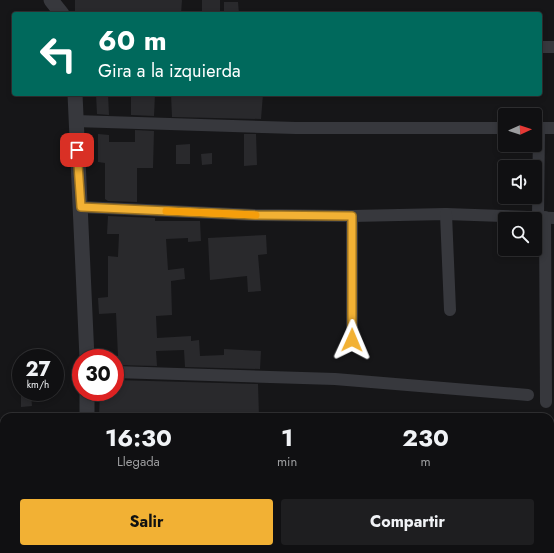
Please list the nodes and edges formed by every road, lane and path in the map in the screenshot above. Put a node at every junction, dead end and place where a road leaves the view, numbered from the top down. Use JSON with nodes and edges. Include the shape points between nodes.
{"nodes":[{"id":1,"x":51,"y":0,"type":"edge"},
{"id":2,"x":60,"y":12,"type":"edge"},
{"id":3,"x":542,"y":47,"type":"edge"},
{"id":4,"x":554,"y":47,"type":"edge"},
{"id":5,"x":75,"y":96,"type":"edge"},
{"id":6,"x":75,"y":121,"type":"junction"},
{"id":7,"x":498,"y":128,"type":"edge"},
{"id":8,"x":542,"y":128,"type":"edge"},
{"id":9,"x":554,"y":128,"type":"edge"},
{"id":10,"x":539,"y":152,"type":"edge"},
{"id":11,"x":81,"y":207,"type":"junction"},
{"id":12,"x":446,"y":214,"type":"junction"},
{"id":13,"x":352,"y":216,"type":"junction"},
{"id":14,"x":546,"y":217,"type":"edge"},
{"id":15,"x":450,"y":310,"type":"dead end"},
{"id":16,"x":352,"y":340,"type":"dead end"},
{"id":17,"x":87,"y":349,"type":"edge"},
{"id":18,"x":124,"y":372,"type":"edge"},
{"id":19,"x":528,"y":395,"type":"dead end"},
{"id":20,"x":87,"y":401,"type":"edge"},
{"id":21,"x":546,"y":402,"type":"dead end"},
{"id":22,"x":87,"y":413,"type":"edge"}],
"edges":[{"from":1,"to":2,"type":"street"},
{"from":3,"to":4,"type":"street"},
{"from":5,"to":6,"type":"street"},
{"from":6,"to":7,"type":"street","via":[[296,128]]},
{"from":6,"to":11,"type":"street"},
{"from":8,"to":9,"type":"street"},
{"from":10,"to":14,"type":"street"},
{"from":11,"to":13,"type":"street","via":[[255,215]]},
{"from":11,"to":17,"type":"street"},
{"from":12,"to":13,"type":"street"},
{"from":12,"to":14,"type":"street"},
{"from":12,"to":15,"type":"street"},
{"from":13,"to":16,"type":"street"},
{"from":14,"to":21,"type":"street"},
{"from":18,"to":19,"type":"street","via":[[335,379]]},
{"from":20,"to":22,"type":"street"}]}
